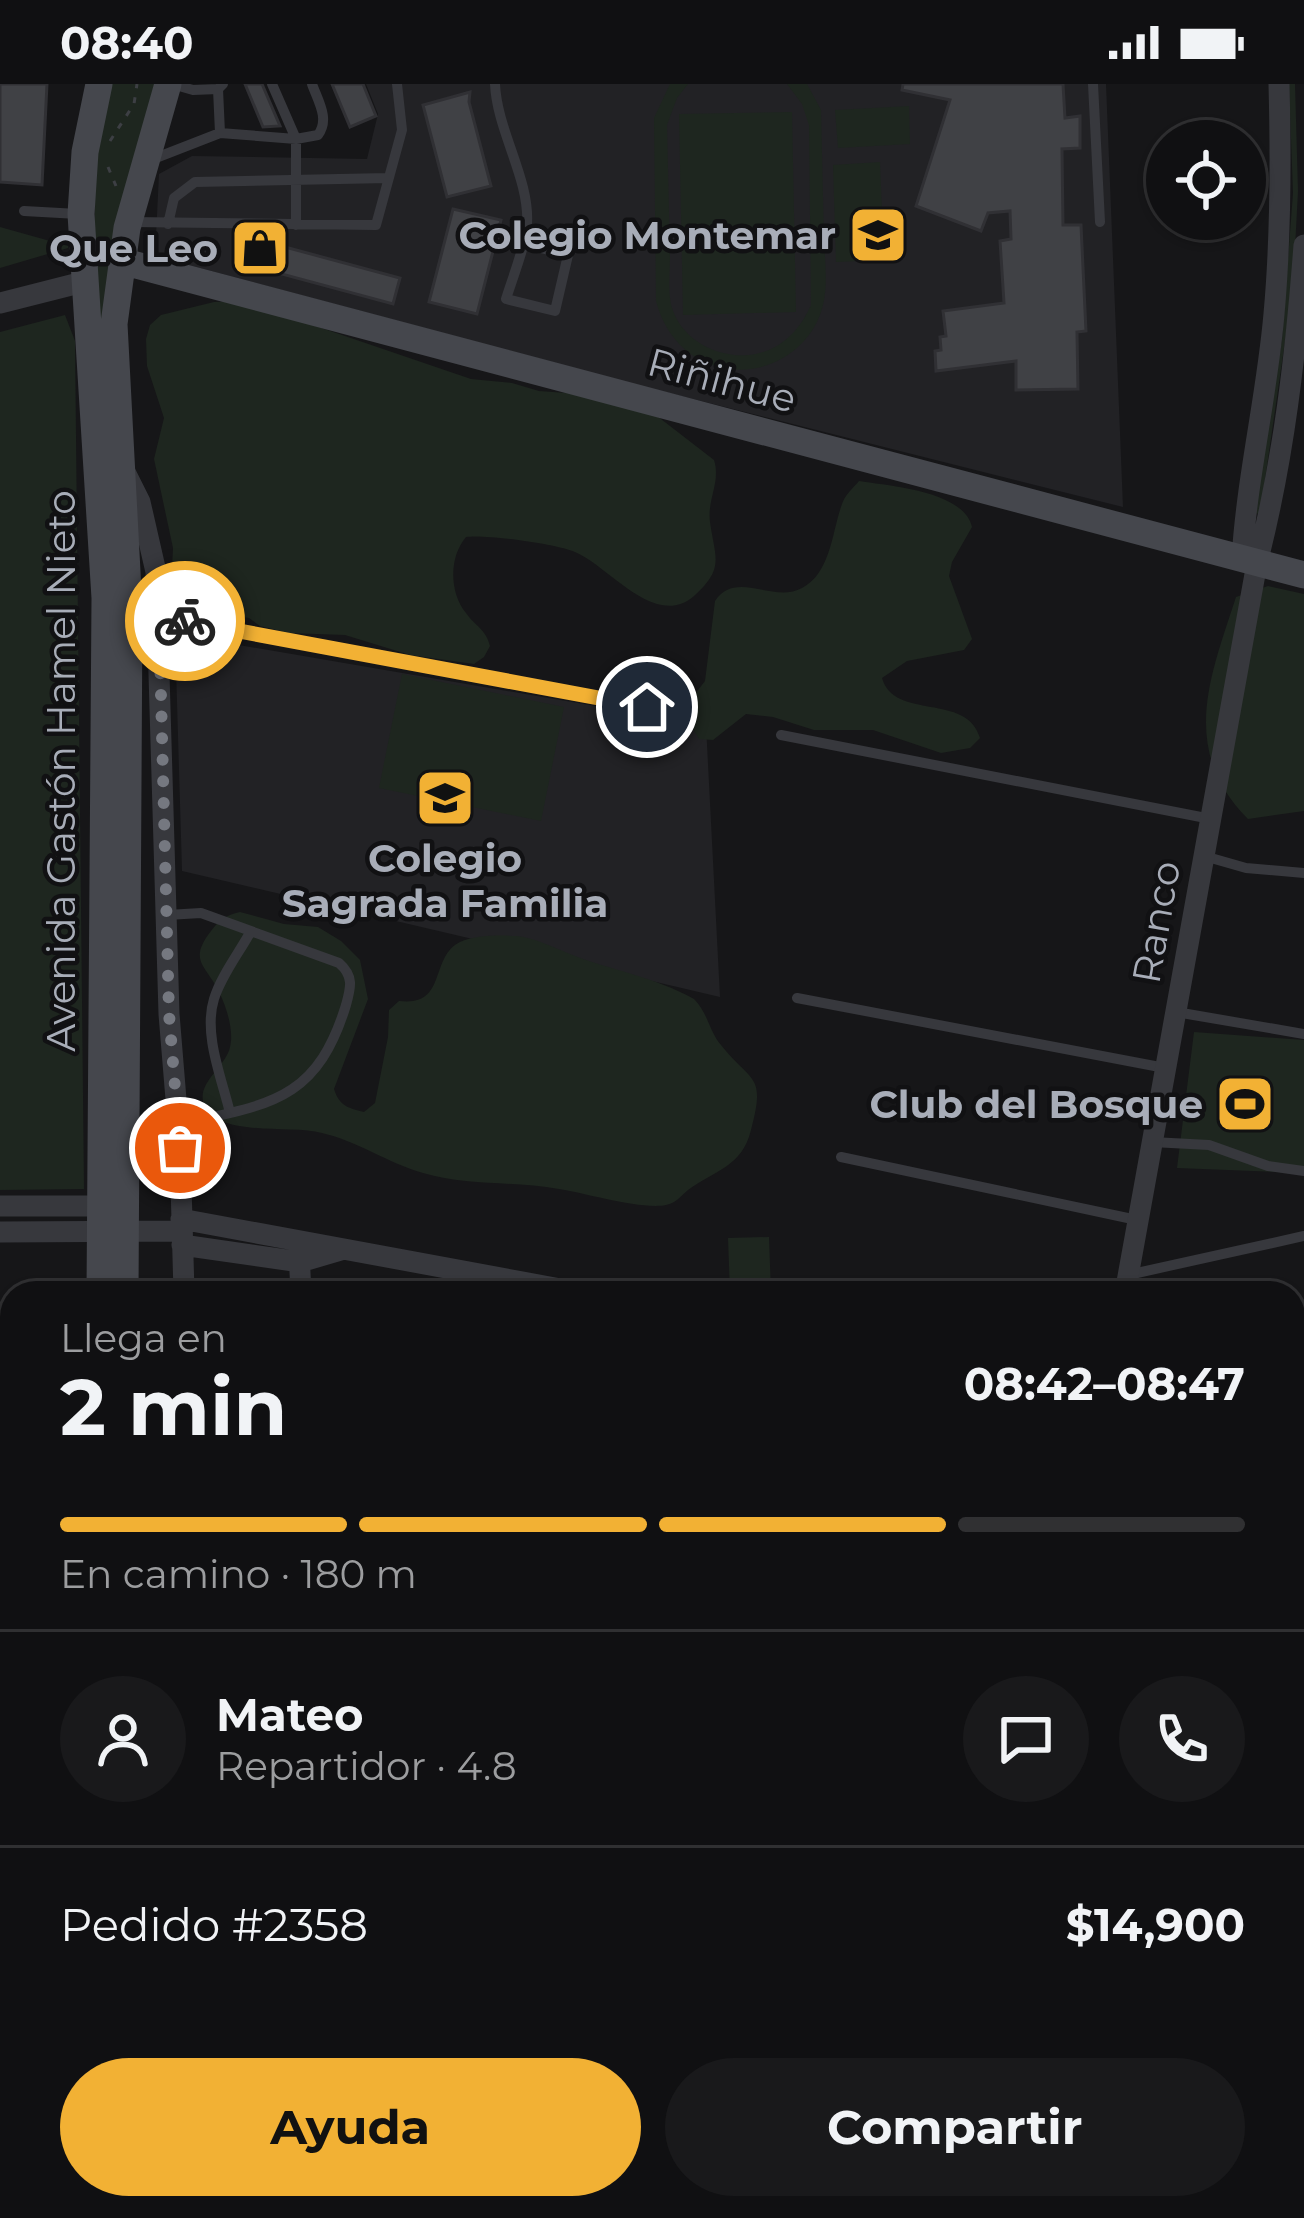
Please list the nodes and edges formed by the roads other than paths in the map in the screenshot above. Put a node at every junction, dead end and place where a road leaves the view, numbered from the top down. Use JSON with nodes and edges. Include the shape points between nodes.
{"nodes":[{"id":1,"x":99,"y":84,"type":"edge"},
{"id":2,"x":170,"y":84,"type":"edge"},
{"id":3,"x":272,"y":84,"type":"edge"},
{"id":4,"x":312,"y":84,"type":"edge"},
{"id":5,"x":397,"y":84,"type":"edge"},
{"id":6,"x":495,"y":84,"type":"edge"},
{"id":7,"x":1093,"y":84,"type":"edge"},
{"id":8,"x":1279,"y":84,"type":"edge"},
{"id":9,"x":220,"y":86,"type":"edge"},
{"id":10,"x":220,"y":133,"type":"junction"},
{"id":11,"x":296,"y":139,"type":"junction"},
{"id":12,"x":144,"y":163,"type":"junction"},
{"id":13,"x":388,"y":178,"type":"junction"},
{"id":14,"x":294,"y":179,"type":"junction"},
{"id":15,"x":24,"y":211,"type":"dead end"},
{"id":16,"x":129,"y":219,"type":"junction"},
{"id":17,"x":1100,"y":222,"type":"dead end"},
{"id":18,"x":168,"y":224,"type":"junction"},
{"id":19,"x":296,"y":225,"type":"junction"},
{"id":20,"x":82,"y":229,"type":"junction"},
{"id":21,"x":522,"y":243,"type":"junction"},
{"id":22,"x":1304,"y":245,"type":"edge"},
{"id":23,"x":1304,"y":259,"type":"edge"},
{"id":24,"x":121,"y":261,"type":"junction"},
{"id":25,"x":83,"y":282,"type":"junction"},
{"id":26,"x":0,"y":303,"type":"edge"},
{"id":27,"x":1300,"y":341,"type":"edge"},
{"id":28,"x":123,"y":470,"type":"junction"},
{"id":29,"x":1250,"y":561,"type":"junction"},
{"id":30,"x":1304,"y":575,"type":"edge"},
{"id":31,"x":159,"y":616,"type":"junction"},
{"id":32,"x":647,"y":707,"type":"dead end"},
{"id":33,"x":781,"y":735,"type":"dead end"},
{"id":34,"x":1211,"y":819,"type":"junction"},
{"id":35,"x":1204,"y":856,"type":"junction"},
{"id":36,"x":1304,"y":872,"type":"edge"},
{"id":37,"x":166,"y":915,"type":"junction"},
{"id":38,"x":251,"y":931,"type":"junction"},
{"id":39,"x":796,"y":998,"type":"dead end"},
{"id":40,"x":1176,"y":1012,"type":"junction"},
{"id":41,"x":1304,"y":1034,"type":"edge"},
{"id":42,"x":1165,"y":1068,"type":"junction"},
{"id":43,"x":230,"y":1113,"type":"junction"},
{"id":44,"x":178,"y":1125,"type":"junction"},
{"id":45,"x":1152,"y":1142,"type":"junction"},
{"id":46,"x":841,"y":1157,"type":"dead end"},
{"id":47,"x":1304,"y":1171,"type":"edge"},
{"id":48,"x":0,"y":1207,"type":"edge"},
{"id":49,"x":113,"y":1219,"type":"junction"},
{"id":50,"x":1138,"y":1220,"type":"junction"},
{"id":51,"x":0,"y":1232,"type":"edge"},
{"id":52,"x":182,"y":1232,"type":"junction"},
{"id":53,"x":1304,"y":1236,"type":"edge"},
{"id":54,"x":299,"y":1251,"type":"junction"},
{"id":55,"x":102,"y":1281,"type":"edge"},
{"id":56,"x":122,"y":1281,"type":"edge"},
{"id":57,"x":184,"y":1281,"type":"edge"},
{"id":58,"x":301,"y":1281,"type":"edge"},
{"id":59,"x":518,"y":1281,"type":"edge"},
{"id":60,"x":1127,"y":1281,"type":"edge"},
{"id":61,"x":1137,"y":1281,"type":"edge"}],
"edges":[{"from":1,"to":20,"type":"main road","name":"Avenida Gastón Hamel Nieto"},
{"from":2,"to":9,"type":"lane"},
{"from":2,"to":12,"type":"main road","name":"Avenida Gastón Hamel Nieto"},
{"from":3,"to":11,"type":"lane"},
{"from":4,"to":11,"type":"lane","via":[[323,128]]},
{"from":5,"to":13,"type":"lane","via":[[402,130]]},
{"from":6,"to":21,"type":"lane","via":[[527,223]]},
{"from":7,"to":17,"type":"lane"},
{"from":8,"to":29,"type":"street","via":[[1281,199],[1274,314],[1245,499]]},
{"from":9,"to":10,"type":"lane"},
{"from":10,"to":11,"type":"lane"},
{"from":10,"to":12,"type":"lane"},
{"from":11,"to":14,"type":"lane"},
{"from":12,"to":16,"type":"main road","name":"Avenida Gastón Hamel Nieto"},
{"from":13,"to":14,"type":"lane"},
{"from":13,"to":19,"type":"lane","via":[[376,225]]},
{"from":14,"to":18,"type":"lane","via":[[189,184],[174,197]]},
{"from":14,"to":19,"type":"lane"},
{"from":15,"to":20,"type":"lane"},
{"from":16,"to":18,"type":"lane"},
{"from":16,"to":20,"type":"main road","via":[[105,237]]},
{"from":16,"to":24,"type":"main road","name":"Avenida Gastón Hamel Nieto"},
{"from":18,"to":19,"type":"lane"},
{"from":20,"to":25,"type":"main road","name":"Avenida Gastón Hamel Nieto"},
{"from":21,"to":21,"type":"lane","via":[[506,299],[555,311],[568,255]]},
{"from":22,"to":23,"type":"street"},
{"from":23,"to":27,"type":"street"},
{"from":24,"to":28,"type":"main road","name":"Avenida Gastón Hamel Nieto","via":[[114,344]]},
{"from":24,"to":29,"type":"main road","name":"Riñihue"},
{"from":25,"to":26,"type":"street"},
{"from":25,"to":49,"type":"main road","name":"Avenida Gastón Hamel Nieto","via":[[105,598]]},
{"from":27,"to":29,"type":"street","via":[[1272,504]]},
{"from":28,"to":31,"type":"street","via":[[152,542]]},
{"from":28,"to":49,"type":"main road","name":"Avenida Gastón Hamel Nieto","via":[[130,738]]},
{"from":29,"to":30,"type":"main road","name":"Riñihue"},
{"from":29,"to":34,"type":"street","name":"Ranco"},
{"from":31,"to":32,"type":"lane"},
{"from":31,"to":37,"type":"street"},
{"from":33,"to":34,"type":"lane"},
{"from":34,"to":35,"type":"street","name":"Ranco"},
{"from":35,"to":36,"type":"lane"},
{"from":35,"to":40,"type":"street","name":"Ranco"},
{"from":37,"to":38,"type":"lane","via":[[201,913]]},
{"from":37,"to":44,"type":"street"},
{"from":38,"to":43,"type":"lane","via":[[212,1010]]},
{"from":38,"to":43,"type":"lane","via":[[340,963],[352,984],[334,1043],[315,1073],[272,1103]]},
{"from":39,"to":42,"type":"lane"},
{"from":40,"to":41,"type":"lane"},
{"from":40,"to":42,"type":"street","name":"Ranco"},
{"from":42,"to":45,"type":"street","name":"Ranco"},
{"from":43,"to":44,"type":"lane"},
{"from":44,"to":52,"type":"street"},
{"from":45,"to":47,"type":"lane","via":[[1209,1145]]},
{"from":45,"to":50,"type":"street","name":"Ranco"},
{"from":46,"to":50,"type":"lane"},
{"from":48,"to":49,"type":"street"},
{"from":49,"to":51,"type":"street"},
{"from":49,"to":52,"type":"street"},
{"from":49,"to":55,"type":"main road","name":"Avenida Gastón Hamel Nieto"},
{"from":49,"to":56,"type":"main road","name":"Avenida Gastón Hamel Nieto"},
{"from":50,"to":60,"type":"street","name":"Ranco"},
{"from":52,"to":54,"type":"street"},
{"from":52,"to":57,"type":"street"},
{"from":53,"to":61,"type":"lane"},
{"from":54,"to":58,"type":"street"},
{"from":54,"to":59,"type":"street","via":[[348,1249]]}]}
